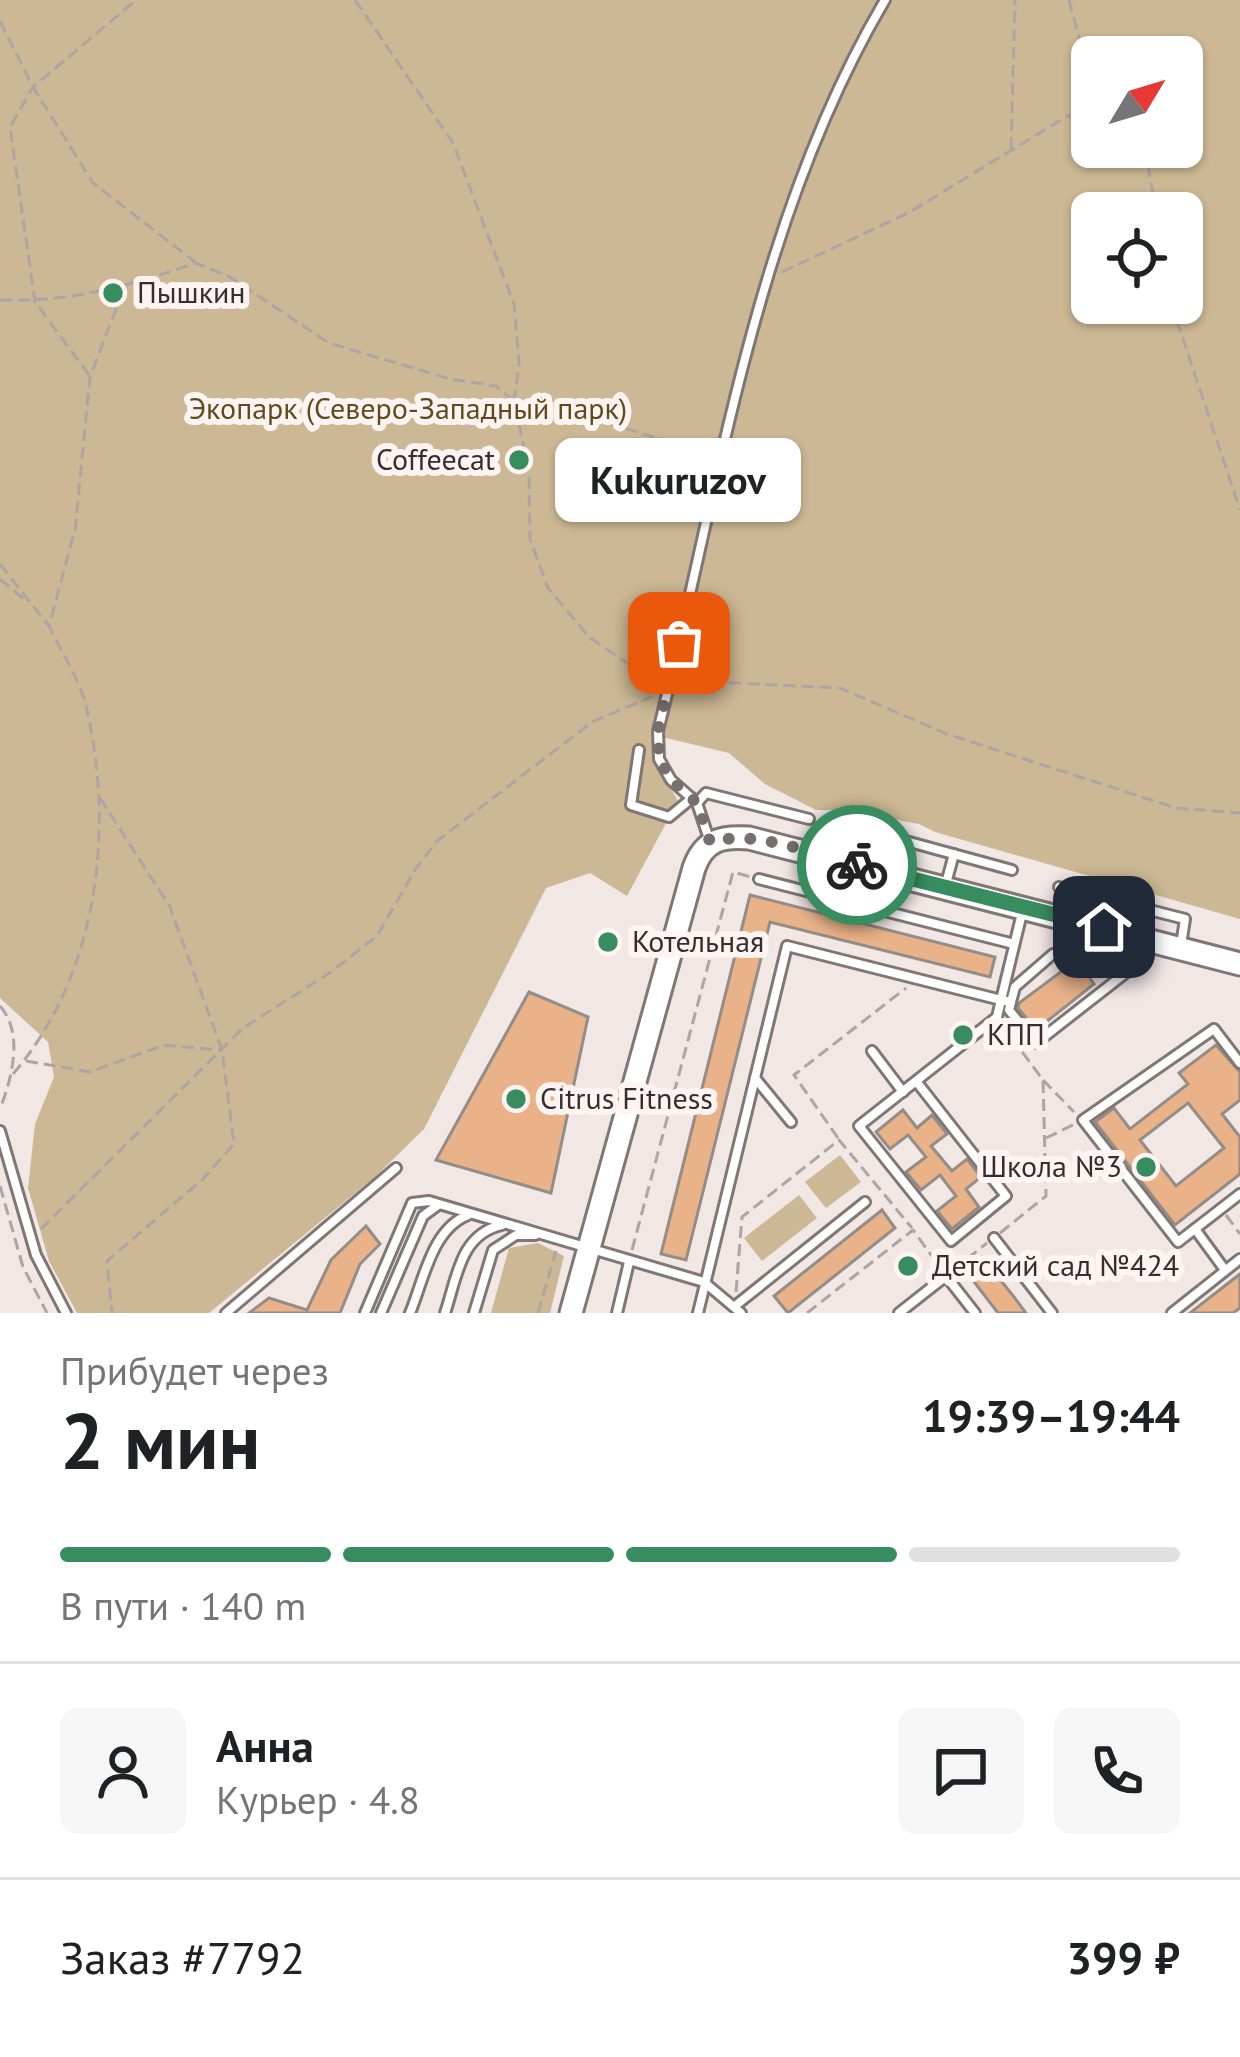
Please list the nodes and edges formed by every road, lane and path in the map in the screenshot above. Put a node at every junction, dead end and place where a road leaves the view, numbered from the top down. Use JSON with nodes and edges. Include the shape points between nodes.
{"nodes":[{"id":1,"x":136,"y":0,"type":"edge"},
{"id":2,"x":355,"y":0,"type":"edge"},
{"id":3,"x":885,"y":0,"type":"edge"},
{"id":4,"x":1015,"y":0,"type":"edge"},
{"id":5,"x":1069,"y":0,"type":"edge"},
{"id":6,"x":0,"y":21,"type":"edge"},
{"id":7,"x":1079,"y":36,"type":"edge"},
{"id":8,"x":33,"y":87,"type":"junction"},
{"id":9,"x":1071,"y":116,"type":"edge"},
{"id":10,"x":1011,"y":151,"type":"junction"},
{"id":11,"x":196,"y":263,"type":"junction"},
{"id":12,"x":767,"y":280,"type":"junction"},
{"id":13,"x":124,"y":288,"type":"junction"},
{"id":14,"x":0,"y":300,"type":"edge"},
{"id":15,"x":35,"y":302,"type":"junction"},
{"id":16,"x":1178,"y":324,"type":"edge"},
{"id":17,"x":90,"y":377,"type":"junction"},
{"id":18,"x":514,"y":400,"type":"junction"},
{"id":19,"x":722,"y":458,"type":"junction"},
{"id":20,"x":1240,"y":511,"type":"edge"},
{"id":21,"x":0,"y":564,"type":"edge"},
{"id":22,"x":0,"y":579,"type":"edge"},
{"id":23,"x":32,"y":606,"type":"junction"},
{"id":24,"x":49,"y":626,"type":"junction"},
{"id":25,"x":669,"y":690,"type":"junction"},
{"id":26,"x":639,"y":750,"type":"dead end"},
{"id":27,"x":100,"y":796,"type":"junction"},
{"id":28,"x":695,"y":801,"type":"junction"},
{"id":29,"x":1240,"y":813,"type":"edge"},
{"id":30,"x":809,"y":820,"type":"dead end"},
{"id":31,"x":836,"y":822,"type":"dead end"},
{"id":32,"x":710,"y":842,"type":"junction"},
{"id":33,"x":954,"y":854,"type":"junction"},
{"id":34,"x":1012,"y":870,"type":"dead end"},
{"id":35,"x":758,"y":880,"type":"joint"},
{"id":36,"x":1059,"y":886,"type":"dead end"},
{"id":37,"x":945,"y":887,"type":"junction"},
{"id":38,"x":1024,"y":907,"type":"junction"},
{"id":39,"x":1145,"y":938,"type":"junction"},
{"id":40,"x":1014,"y":944,"type":"junction"},
{"id":41,"x":1181,"y":946,"type":"junction"},
{"id":42,"x":1240,"y":964,"type":"edge"},
{"id":43,"x":1132,"y":968,"type":"junction"},
{"id":44,"x":918,"y":979,"type":"junction"},
{"id":45,"x":1006,"y":1001,"type":"junction"},
{"id":46,"x":0,"y":1006,"type":"edge"},
{"id":47,"x":997,"y":1016,"type":"junction"},
{"id":48,"x":222,"y":1050,"type":"junction"},
{"id":49,"x":872,"y":1051,"type":"dead end"},
{"id":50,"x":25,"y":1060,"type":"junction"},
{"id":51,"x":1240,"y":1063,"type":"edge"},
{"id":52,"x":13,"y":1074,"type":"junction"},
{"id":53,"x":754,"y":1077,"type":"junction"},
{"id":54,"x":1043,"y":1080,"type":"junction"},
{"id":55,"x":916,"y":1081,"type":"junction"},
{"id":56,"x":902,"y":1092,"type":"junction"},
{"id":57,"x":0,"y":1109,"type":"edge"},
{"id":58,"x":1083,"y":1120,"type":"junction"},
{"id":59,"x":791,"y":1122,"type":"dead end"},
{"id":60,"x":0,"y":1131,"type":"edge"},
{"id":61,"x":1045,"y":1139,"type":"junction"},
{"id":62,"x":838,"y":1140,"type":"junction"},
{"id":63,"x":396,"y":1168,"type":"dead end"},
{"id":64,"x":0,"y":1186,"type":"edge"},
{"id":65,"x":1240,"y":1194,"type":"edge"},
{"id":66,"x":865,"y":1202,"type":"dead end"},
{"id":67,"x":439,"y":1204,"type":"junction"},
{"id":68,"x":1221,"y":1209,"type":"junction"},
{"id":69,"x":472,"y":1214,"type":"junction"},
{"id":70,"x":508,"y":1224,"type":"junction"},
{"id":71,"x":1195,"y":1229,"type":"junction"},
{"id":72,"x":913,"y":1230,"type":"junction"},
{"id":73,"x":544,"y":1234,"type":"junction"},
{"id":74,"x":1240,"y":1234,"type":"edge"},
{"id":75,"x":560,"y":1238,"type":"junction"},
{"id":76,"x":994,"y":1238,"type":"junction"},
{"id":77,"x":30,"y":1239,"type":"junction"},
{"id":78,"x":588,"y":1247,"type":"junction"},
{"id":79,"x":1240,"y":1259,"type":"edge"},
{"id":80,"x":629,"y":1262,"type":"junction"},
{"id":81,"x":1226,"y":1270,"type":"junction"},
{"id":82,"x":946,"y":1276,"type":"junction"},
{"id":83,"x":704,"y":1282,"type":"junction"},
{"id":84,"x":738,"y":1310,"type":"edge"},
{"id":85,"x":47,"y":1313,"type":"edge"},
{"id":86,"x":66,"y":1313,"type":"edge"},
{"id":87,"x":112,"y":1313,"type":"edge"},
{"id":88,"x":226,"y":1313,"type":"edge"},
{"id":89,"x":365,"y":1313,"type":"edge"},
{"id":90,"x":381,"y":1313,"type":"edge"},
{"id":91,"x":410,"y":1313,"type":"edge"},
{"id":92,"x":445,"y":1313,"type":"edge"},
{"id":93,"x":474,"y":1313,"type":"edge"},
{"id":94,"x":538,"y":1313,"type":"edge"},
{"id":95,"x":572,"y":1313,"type":"edge"},
{"id":96,"x":617,"y":1313,"type":"edge"},
{"id":97,"x":698,"y":1313,"type":"edge"},
{"id":98,"x":807,"y":1313,"type":"edge"},
{"id":99,"x":898,"y":1313,"type":"edge"},
{"id":100,"x":975,"y":1313,"type":"edge"},
{"id":101,"x":1052,"y":1313,"type":"edge"},
{"id":102,"x":1172,"y":1313,"type":"edge"}],
"edges":[{"from":1,"to":8,"type":"path"},
{"from":2,"to":18,"type":"path","via":[[453,143],[514,304]]},
{"from":3,"to":12,"type":"lane","via":[[846,66]]},
{"from":4,"to":10,"type":"path"},
{"from":5,"to":7,"type":"path"},
{"from":6,"to":8,"type":"path"},
{"from":8,"to":11,"type":"path","via":[[93,183]]},
{"from":8,"to":15,"type":"path","via":[[10,127]]},
{"from":9,"to":10,"type":"path"},
{"from":10,"to":12,"type":"path","via":[[910,212]]},
{"from":11,"to":13,"type":"path"},
{"from":11,"to":18,"type":"path","via":[[329,343],[496,386]]},
{"from":12,"to":19,"type":"lane"},
{"from":13,"to":15,"type":"path"},
{"from":13,"to":17,"type":"path"},
{"from":14,"to":15,"type":"path"},
{"from":15,"to":17,"type":"path"},
{"from":16,"to":20,"type":"path"},
{"from":17,"to":24,"type":"path","via":[[75,530]]},
{"from":18,"to":19,"type":"path"},
{"from":18,"to":25,"type":"path","via":[[530,472],[530,539],[548,587],[589,638]]},
{"from":19,"to":25,"type":"lane"},
{"from":21,"to":23,"type":"path"},
{"from":22,"to":23,"type":"path"},
{"from":23,"to":24,"type":"path"},
{"from":24,"to":27,"type":"path","via":[[86,705]]},
{"from":25,"to":28,"type":"lane","via":[[659,759]]},
{"from":25,"to":29,"type":"path","via":[[715,682],[840,688],[947,734],[1176,808]]},
{"from":25,"to":48,"type":"path","via":[[592,722],[437,841],[377,936]]},
{"from":26,"to":28,"type":"lane","via":[[631,805],[670,817]]},
{"from":27,"to":48,"type":"path","via":[[170,907]]},
{"from":27,"to":50,"type":"path","via":[[84,945],[63,1000]]},
{"from":28,"to":30,"type":"lane","via":[[706,793]]},
{"from":28,"to":32,"type":"lane"},
{"from":31,"to":33,"type":"lane"},
{"from":32,"to":37,"type":"street","via":[[749,838]]},
{"from":32,"to":78,"type":"street","via":[[694,868]]},
{"from":33,"to":34,"type":"lane"},
{"from":33,"to":37,"type":"lane"},
{"from":35,"to":40,"type":"lane"},
{"from":35,"to":80,"type":"path","via":[[734,872]]},
{"from":36,"to":41,"type":"lane","via":[[1185,920]]},
{"from":37,"to":38,"type":"street"},
{"from":38,"to":39,"type":"street"},
{"from":38,"to":40,"type":"lane"},
{"from":39,"to":41,"type":"street"},
{"from":39,"to":43,"type":"lane"},
{"from":40,"to":45,"type":"lane"},
{"from":41,"to":42,"type":"street"},
{"from":43,"to":45,"type":"lane","via":[[1053,954]]},
{"from":43,"to":45,"type":"lane","via":[[1036,1043]]},
{"from":44,"to":45,"type":"lane"},
{"from":44,"to":53,"type":"lane","via":[[787,946]]},
{"from":44,"to":62,"type":"path","via":[[794,1075]]},
{"from":45,"to":47,"type":"lane"},
{"from":46,"to":52,"type":"path","via":[[11,1018]]},
{"from":47,"to":54,"type":"path"},
{"from":47,"to":55,"type":"lane"},
{"from":48,"to":50,"type":"path","via":[[164,1045],[90,1072]]},
{"from":48,"to":77,"type":"path"},
{"from":48,"to":87,"type":"path","via":[[235,1144],[106,1261]]},
{"from":49,"to":56,"type":"lane"},
{"from":50,"to":52,"type":"path"},
{"from":51,"to":58,"type":"lane","via":[[1214,1029]]},
{"from":52,"to":57,"type":"path"},
{"from":53,"to":59,"type":"lane"},
{"from":53,"to":83,"type":"lane"},
{"from":54,"to":58,"type":"path"},
{"from":54,"to":61,"type":"path"},
{"from":55,"to":56,"type":"lane"},
{"from":55,"to":56,"type":"lane","via":[[1006,1196],[950,1241],[860,1126]]},
{"from":58,"to":61,"type":"path"},
{"from":58,"to":71,"type":"lane","via":[[1178,1242]]},
{"from":60,"to":77,"type":"lane"},
{"from":61,"to":76,"type":"path","via":[[1046,1196]]},
{"from":62,"to":72,"type":"path"},
{"from":62,"to":84,"type":"path","via":[[742,1217]]},
{"from":63,"to":88,"type":"lane"},
{"from":64,"to":85,"type":"path","via":[[23,1267]]},
{"from":65,"to":68,"type":"lane"},
{"from":66,"to":84,"type":"lane"},
{"from":67,"to":69,"type":"lane"},
{"from":67,"to":89,"type":"lane","via":[[412,1203]]},
{"from":67,"to":90,"type":"lane","via":[[423,1216]]},
{"from":68,"to":71,"type":"lane"},
{"from":68,"to":74,"type":"path"},
{"from":69,"to":70,"type":"lane"},
{"from":69,"to":91,"type":"lane","via":[[442,1233]]},
{"from":70,"to":73,"type":"lane"},
{"from":70,"to":92,"type":"lane","via":[[468,1245]]},
{"from":71,"to":81,"type":"lane"},
{"from":72,"to":82,"type":"path"},
{"from":72,"to":98,"type":"path"},
{"from":73,"to":75,"type":"lane"},
{"from":73,"to":93,"type":"lane","via":[[516,1235],[493,1250]]},
{"from":75,"to":78,"type":"lane"},
{"from":75,"to":94,"type":"path"},
{"from":76,"to":82,"type":"path"},
{"from":76,"to":101,"type":"lane"},
{"from":77,"to":86,"type":"lane"},
{"from":78,"to":80,"type":"lane"},
{"from":78,"to":95,"type":"street"},
{"from":79,"to":81,"type":"lane"},
{"from":80,"to":83,"type":"lane"},
{"from":80,"to":96,"type":"lane"},
{"from":81,"to":102,"type":"lane"},
{"from":82,"to":99,"type":"lane"},
{"from":82,"to":100,"type":"lane"},
{"from":83,"to":84,"type":"lane"},
{"from":83,"to":97,"type":"lane"}]}
